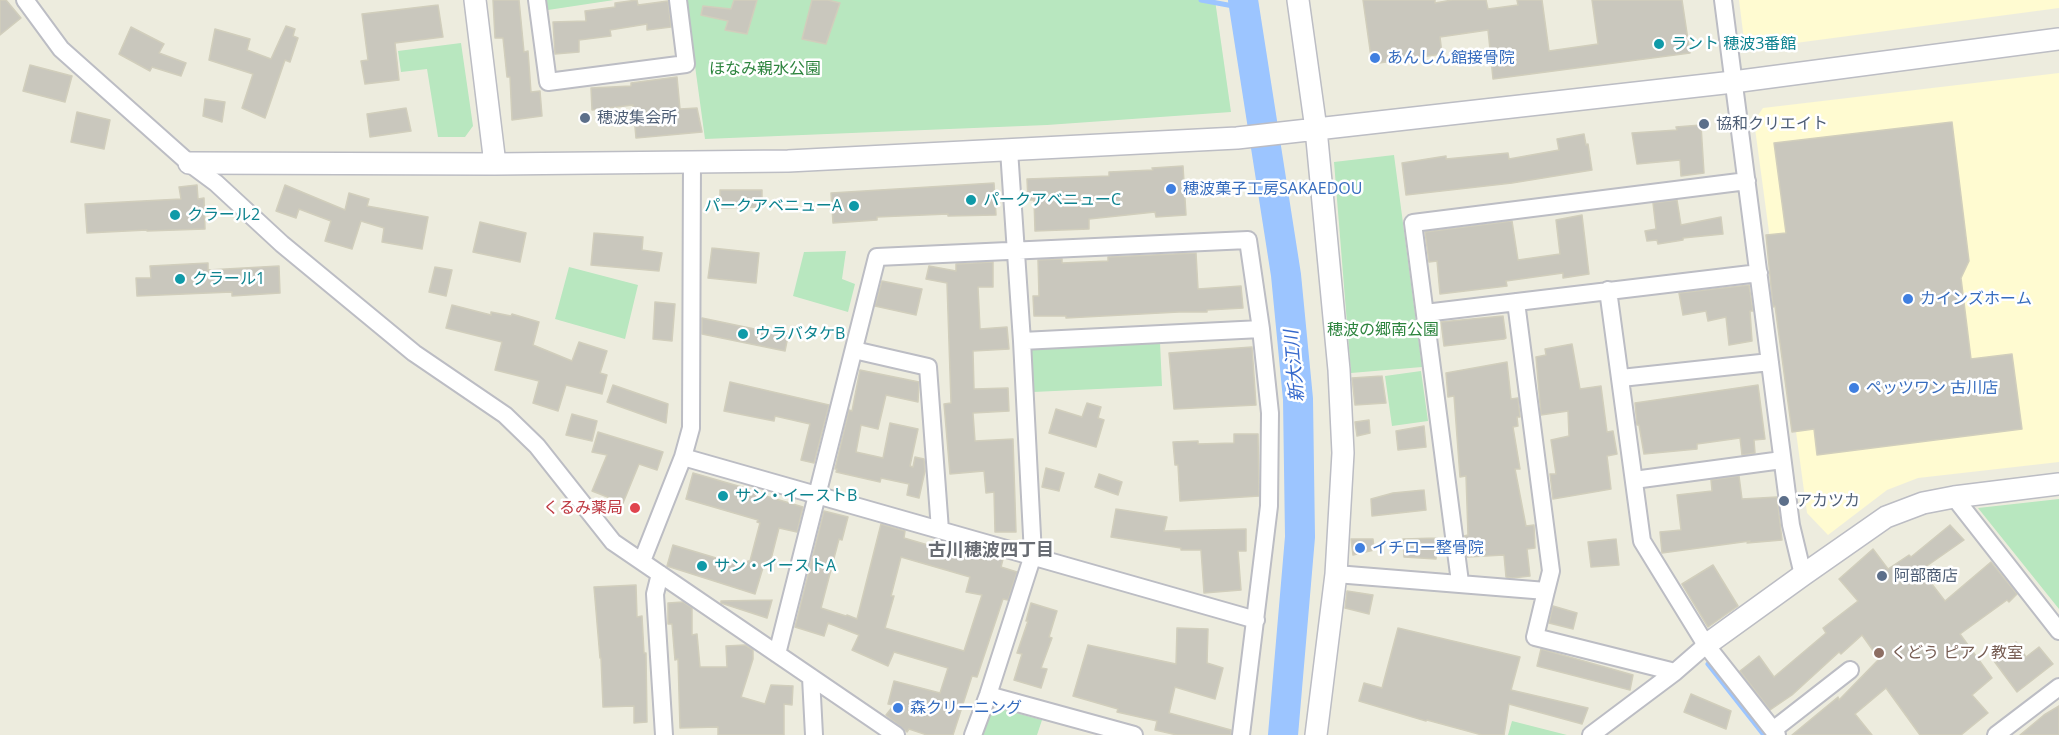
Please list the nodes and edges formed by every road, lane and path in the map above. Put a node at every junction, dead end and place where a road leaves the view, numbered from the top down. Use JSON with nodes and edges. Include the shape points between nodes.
{"nodes":[{"id":1,"x":25,"y":0,"type":"edge"},
{"id":2,"x":475,"y":0,"type":"edge"},
{"id":3,"x":537,"y":0,"type":"edge"},
{"id":4,"x":678,"y":0,"type":"edge"},
{"id":5,"x":1298,"y":0,"type":"edge"},
{"id":6,"x":1723,"y":0,"type":"edge"},
{"id":7,"x":2059,"y":39,"type":"edge"},
{"id":8,"x":1733,"y":82,"type":"junction"},
{"id":9,"x":1317,"y":129,"type":"junction"},
{"id":10,"x":1009,"y":150,"type":"junction"},
{"id":11,"x":692,"y":161,"type":"junction"},
{"id":12,"x":189,"y":163,"type":"junction"},
{"id":13,"x":495,"y":164,"type":"junction"},
{"id":14,"x":1747,"y":181,"type":"junction"},
{"id":15,"x":1016,"y":251,"type":"junction"},
{"id":16,"x":1759,"y":273,"type":"junction"},
{"id":17,"x":1608,"y":291,"type":"junction"},
{"id":18,"x":1516,"y":302,"type":"junction"},
{"id":19,"x":1425,"y":313,"type":"junction"},
{"id":20,"x":1261,"y":329,"type":"junction"},
{"id":21,"x":1022,"y":341,"type":"junction"},
{"id":22,"x":854,"y":350,"type":"junction"},
{"id":23,"x":1770,"y":362,"type":"junction"},
{"id":24,"x":1621,"y":378,"type":"junction"},
{"id":25,"x":683,"y":458,"type":"junction"},
{"id":26,"x":1782,"y":460,"type":"junction"},
{"id":27,"x":1634,"y":480,"type":"junction"},
{"id":28,"x":2059,"y":484,"type":"edge"},
{"id":29,"x":818,"y":494,"type":"junction"},
{"id":30,"x":1954,"y":497,"type":"junction"},
{"id":31,"x":940,"y":530,"type":"junction"},
{"id":32,"x":1033,"y":555,"type":"junction"},
{"id":33,"x":642,"y":561,"type":"junction"},
{"id":34,"x":660,"y":574,"type":"junction"},
{"id":35,"x":1336,"y":574,"type":"junction"},
{"id":36,"x":1803,"y":575,"type":"junction"},
{"id":37,"x":1460,"y":582,"type":"junction"},
{"id":38,"x":1546,"y":591,"type":"junction"},
{"id":39,"x":1256,"y":620,"type":"junction"},
{"id":40,"x":2059,"y":631,"type":"edge"},
{"id":41,"x":1706,"y":645,"type":"junction"},
{"id":42,"x":777,"y":654,"type":"junction"},
{"id":43,"x":1851,"y":670,"type":"dead end"},
{"id":44,"x":1675,"y":672,"type":"junction"},
{"id":45,"x":811,"y":677,"type":"junction"},
{"id":46,"x":2059,"y":687,"type":"edge"},
{"id":47,"x":988,"y":695,"type":"junction"},
{"id":48,"x":1775,"y":732,"type":"edge"},
{"id":49,"x":664,"y":735,"type":"edge"},
{"id":50,"x":813,"y":735,"type":"edge"},
{"id":51,"x":896,"y":735,"type":"edge"},
{"id":52,"x":973,"y":735,"type":"edge"},
{"id":53,"x":1134,"y":735,"type":"edge"},
{"id":54,"x":1241,"y":735,"type":"edge"},
{"id":55,"x":1316,"y":735,"type":"edge"},
{"id":56,"x":1591,"y":735,"type":"edge"},
{"id":57,"x":1996,"y":735,"type":"edge"}],
"edges":[{"from":1,"to":12,"type":"street","via":[[61,49]]},
{"from":2,"to":13,"type":"street"},
{"from":3,"to":4,"type":"street","via":[[548,82],[686,64]]},
{"from":5,"to":9,"type":"street"},
{"from":6,"to":8,"type":"street"},
{"from":7,"to":8,"type":"street"},
{"from":8,"to":9,"type":"street"},
{"from":8,"to":14,"type":"street"},
{"from":9,"to":10,"type":"street","via":[[1237,138]]},
{"from":9,"to":35,"type":"street","via":[[1343,453]]},
{"from":10,"to":11,"type":"street","via":[[788,161]]},
{"from":10,"to":15,"type":"street"},
{"from":11,"to":13,"type":"street"},
{"from":11,"to":25,"type":"street","via":[[691,428]]},
{"from":12,"to":13,"type":"street"},
{"from":12,"to":33,"type":"street","via":[[414,353],[505,415],[537,446],[614,542]]},
{"from":14,"to":16,"type":"street"},
{"from":14,"to":19,"type":"street","via":[[1413,224]]},
{"from":15,"to":20,"type":"street","via":[[1248,240]]},
{"from":15,"to":21,"type":"street"},
{"from":15,"to":22,"type":"street","via":[[877,257]]},
{"from":16,"to":17,"type":"street"},
{"from":16,"to":23,"type":"street"},
{"from":17,"to":18,"type":"street"},
{"from":17,"to":24,"type":"street"},
{"from":18,"to":19,"type":"street"},
{"from":18,"to":38,"type":"street","via":[[1551,571]]},
{"from":19,"to":37,"type":"street"},
{"from":20,"to":21,"type":"street"},
{"from":20,"to":39,"type":"street","via":[[1270,413],[1269,506]]},
{"from":21,"to":32,"type":"street"},
{"from":22,"to":29,"type":"street"},
{"from":22,"to":31,"type":"street","via":[[928,367]]},
{"from":23,"to":24,"type":"street"},
{"from":23,"to":26,"type":"street"},
{"from":24,"to":27,"type":"street"},
{"from":25,"to":29,"type":"street"},
{"from":25,"to":33,"type":"street"},
{"from":26,"to":27,"type":"street"},
{"from":26,"to":36,"type":"street"},
{"from":27,"to":41,"type":"street","via":[[1642,541]]},
{"from":28,"to":30,"type":"street"},
{"from":29,"to":31,"type":"street"},
{"from":29,"to":42,"type":"street"},
{"from":30,"to":36,"type":"street","via":[[1886,517]]},
{"from":30,"to":40,"type":"street"},
{"from":31,"to":32,"type":"street"},
{"from":32,"to":39,"type":"street"},
{"from":32,"to":47,"type":"street"},
{"from":33,"to":34,"type":"street"},
{"from":34,"to":42,"type":"street"},
{"from":34,"to":49,"type":"street","via":[[655,594]]},
{"from":35,"to":37,"type":"street"},
{"from":35,"to":55,"type":"street"},
{"from":36,"to":41,"type":"street"},
{"from":37,"to":38,"type":"street"},
{"from":38,"to":44,"type":"street","via":[[1535,637]]},
{"from":39,"to":54,"type":"street"},
{"from":41,"to":44,"type":"street"},
{"from":41,"to":48,"type":"street"},
{"from":42,"to":45,"type":"street"},
{"from":43,"to":48,"type":"street"},
{"from":44,"to":56,"type":"street"},
{"from":45,"to":50,"type":"street"},
{"from":45,"to":51,"type":"street"},
{"from":46,"to":57,"type":"street"},
{"from":47,"to":52,"type":"street"},
{"from":47,"to":53,"type":"street"}]}
